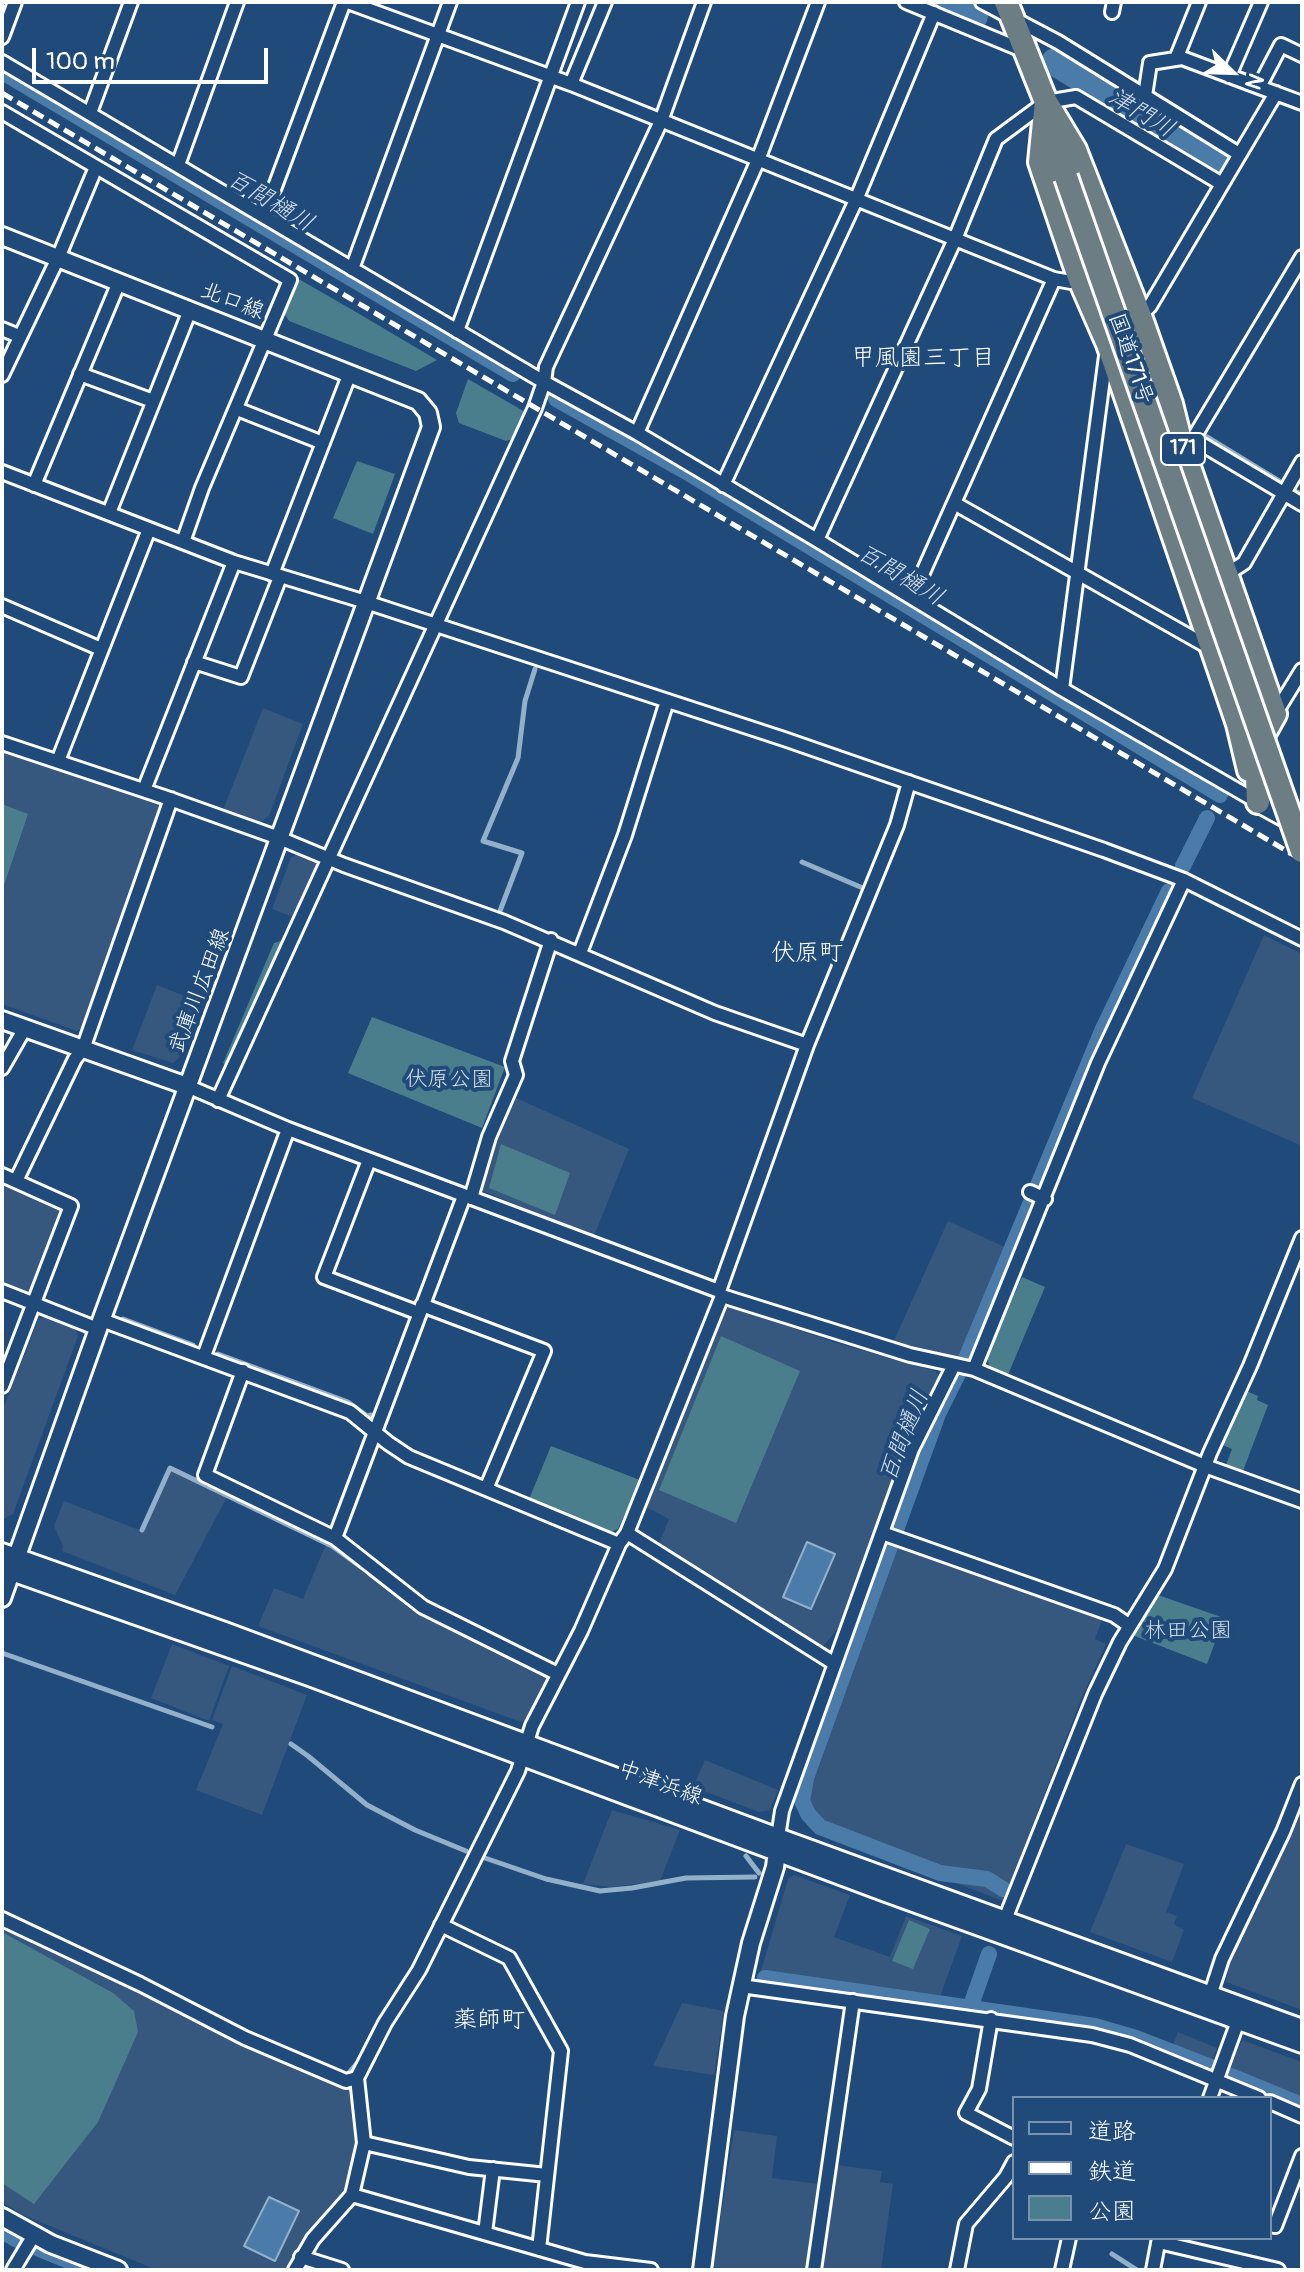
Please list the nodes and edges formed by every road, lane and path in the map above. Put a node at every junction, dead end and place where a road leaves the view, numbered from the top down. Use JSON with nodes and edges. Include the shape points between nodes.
{"nodes":[{"id":1,"x":15,"y":2,"type":"edge"},
{"id":2,"x":131,"y":2,"type":"edge"},
{"id":3,"x":237,"y":2,"type":"edge"},
{"id":4,"x":346,"y":2,"type":"edge"},
{"id":5,"x":450,"y":2,"type":"edge"},
{"id":6,"x":578,"y":2,"type":"edge"},
{"id":7,"x":605,"y":2,"type":"edge"},
{"id":8,"x":704,"y":2,"type":"edge"},
{"id":9,"x":818,"y":2,"type":"edge"},
{"id":10,"x":906,"y":2,"type":"edge"},
{"id":11,"x":982,"y":2,"type":"edge"},
{"id":12,"x":1199,"y":2,"type":"edge"},
{"id":13,"x":1261,"y":2,"type":"edge"},
{"id":14,"x":1009,"y":9,"type":"edge"},
{"id":15,"x":934,"y":13,"type":"junction"},
{"id":16,"x":438,"y":35,"type":"junction"},
{"id":17,"x":2,"y":37,"type":"edge"},
{"id":18,"x":1027,"y":52,"type":"junction"},
{"id":19,"x":1302,"y":55,"type":"edge"},
{"id":20,"x":1176,"y":59,"type":"junction"},
{"id":21,"x":2,"y":62,"type":"edge"},
{"id":22,"x":551,"y":76,"type":"junction"},
{"id":23,"x":1229,"y":76,"type":"junction"},
{"id":24,"x":571,"y":84,"type":"junction"},
{"id":25,"x":1259,"y":87,"type":"junction"},
{"id":26,"x":1276,"y":93,"type":"junction"},
{"id":27,"x":1145,"y":96,"type":"junction"},
{"id":28,"x":1046,"y":102,"type":"junction"},
{"id":29,"x":1302,"y":103,"type":"edge"},
{"id":30,"x":2,"y":112,"type":"edge"},
{"id":31,"x":90,"y":113,"type":"junction"},
{"id":32,"x":661,"y":121,"type":"junction"},
{"id":33,"x":1238,"y":157,"type":"junction"},
{"id":34,"x":758,"y":160,"type":"junction"},
{"id":35,"x":178,"y":165,"type":"junction"},
{"id":36,"x":96,"y":167,"type":"junction"},
{"id":37,"x":1224,"y":181,"type":"junction"},
{"id":38,"x":856,"y":200,"type":"junction"},
{"id":39,"x":264,"y":216,"type":"junction"},
{"id":40,"x":2,"y":236,"type":"edge"},
{"id":41,"x":955,"y":239,"type":"junction"},
{"id":42,"x":1302,"y":257,"type":"edge"},
{"id":43,"x":58,"y":258,"type":"junction"},
{"id":44,"x":352,"y":269,"type":"junction"},
{"id":45,"x":1054,"y":279,"type":"junction"},
{"id":46,"x":1080,"y":280,"type":"junction"},
{"id":47,"x":119,"y":282,"type":"junction"},
{"id":48,"x":190,"y":310,"type":"junction"},
{"id":49,"x":1140,"y":316,"type":"junction"},
{"id":50,"x":2,"y":329,"type":"edge"},
{"id":51,"x":457,"y":331,"type":"junction"},
{"id":52,"x":19,"y":336,"type":"junction"},
{"id":53,"x":266,"y":339,"type":"junction"},
{"id":54,"x":1108,"y":344,"type":"junction"},
{"id":55,"x":350,"y":373,"type":"junction"},
{"id":56,"x":80,"y":374,"type":"junction"},
{"id":57,"x":2,"y":375,"type":"edge"},
{"id":58,"x":544,"y":382,"type":"junction"},
{"id":59,"x":153,"y":401,"type":"junction"},
{"id":60,"x":237,"y":409,"type":"junction"},
{"id":61,"x":431,"y":427,"type":"joint"},
{"id":62,"x":637,"y":433,"type":"junction"},
{"id":63,"x":1187,"y":441,"type":"junction"},
{"id":64,"x":323,"y":443,"type":"junction"},
{"id":65,"x":1302,"y":462,"type":"edge"},
{"id":66,"x":2,"y":472,"type":"edge"},
{"id":67,"x":34,"y":485,"type":"junction"},
{"id":68,"x":723,"y":485,"type":"junction"},
{"id":69,"x":1283,"y":493,"type":"junction"},
{"id":70,"x":954,"y":503,"type":"junction"},
{"id":71,"x":1302,"y":504,"type":"edge"},
{"id":72,"x":109,"y":513,"type":"junction"},
{"id":73,"x":149,"y":529,"type":"junction"},
{"id":74,"x":817,"y":540,"type":"junction"},
{"id":75,"x":183,"y":542,"type":"junction"},
{"id":76,"x":234,"y":562,"type":"junction"},
{"id":77,"x":1075,"y":573,"type":"junction"},
{"id":78,"x":1227,"y":574,"type":"junction"},
{"id":79,"x":276,"y":575,"type":"junction"},
{"id":80,"x":912,"y":597,"type":"junction"},
{"id":81,"x":366,"y":602,"type":"junction"},
{"id":82,"x":2,"y":606,"type":"edge"},
{"id":83,"x":437,"y":625,"type":"junction"},
{"id":84,"x":1249,"y":641,"type":"junction"},
{"id":85,"x":101,"y":649,"type":"junction"},
{"id":86,"x":1211,"y":650,"type":"junction"},
{"id":87,"x":194,"y":662,"type":"junction"},
{"id":88,"x":1302,"y":670,"type":"edge"},
{"id":89,"x":1062,"y":689,"type":"junction"},
{"id":90,"x":667,"y":701,"type":"junction"},
{"id":91,"x":1238,"y":724,"type":"junction"},
{"id":92,"x":1269,"y":724,"type":"junction"},
{"id":93,"x":2,"y":743,"type":"edge"},
{"id":94,"x":58,"y":761,"type":"junction"},
{"id":95,"x":909,"y":782,"type":"junction"},
{"id":96,"x":144,"y":790,"type":"junction"},
{"id":97,"x":171,"y":799,"type":"junction"},
{"id":98,"x":1258,"y":802,"type":"junction"},
{"id":99,"x":1302,"y":827,"type":"edge"},
{"id":100,"x":279,"y":838,"type":"junction"},
{"id":101,"x":1302,"y":851,"type":"edge"},
{"id":102,"x":328,"y":858,"type":"junction"},
{"id":103,"x":1184,"y":880,"type":"junction"},
{"id":104,"x":1302,"y":939,"type":"edge"},
{"id":105,"x":551,"y":940,"type":"junction"},
{"id":106,"x":580,"y":953,"type":"junction"},
{"id":107,"x":2,"y":1020,"type":"edge"},
{"id":108,"x":25,"y":1028,"type":"junction"},
{"id":109,"x":807,"y":1045,"type":"junction"},
{"id":110,"x":83,"y":1049,"type":"junction"},
{"id":111,"x":2,"y":1068,"type":"edge"},
{"id":112,"x":187,"y":1086,"type":"junction"},
{"id":113,"x":218,"y":1100,"type":"junction"},
{"id":114,"x":288,"y":1129,"type":"junction"},
{"id":115,"x":369,"y":1160,"type":"junction"},
{"id":116,"x":2,"y":1175,"type":"edge"},
{"id":117,"x":16,"y":1181,"type":"junction"},
{"id":118,"x":467,"y":1197,"type":"junction"},
{"id":119,"x":1302,"y":1238,"type":"edge"},
{"id":120,"x":2,"y":1291,"type":"edge"},
{"id":121,"x":720,"y":1293,"type":"junction"},
{"id":122,"x":33,"y":1304,"type":"junction"},
{"id":123,"x":421,"y":1309,"type":"junction"},
{"id":124,"x":100,"y":1324,"type":"junction"},
{"id":125,"x":204,"y":1356,"type":"junction"},
{"id":126,"x":963,"y":1367,"type":"junction"},
{"id":127,"x":243,"y":1371,"type":"junction"},
{"id":128,"x":2,"y":1386,"type":"edge"},
{"id":129,"x":374,"y":1432,"type":"junction"},
{"id":130,"x":1205,"y":1466,"type":"junction"},
{"id":131,"x":486,"y":1489,"type":"junction"},
{"id":132,"x":1302,"y":1501,"type":"edge"},
{"id":133,"x":889,"y":1536,"type":"junction"},
{"id":134,"x":335,"y":1538,"type":"junction"},
{"id":135,"x":623,"y":1539,"type":"junction"},
{"id":136,"x":8,"y":1562,"type":"edge"},
{"id":137,"x":2,"y":1598,"type":"edge"},
{"id":138,"x":1130,"y":1626,"type":"junction"},
{"id":139,"x":835,"y":1664,"type":"junction"},
{"id":140,"x":558,"y":1674,"type":"junction"},
{"id":141,"x":525,"y":1749,"type":"junction"},
{"id":142,"x":1302,"y":1784,"type":"edge"},
{"id":143,"x":778,"y":1844,"type":"junction"},
{"id":144,"x":2,"y":1919,"type":"edge"},
{"id":145,"x":441,"y":1925,"type":"junction"},
{"id":146,"x":1002,"y":1927,"type":"junction"},
{"id":147,"x":741,"y":1986,"type":"junction"},
{"id":148,"x":853,"y":2001,"type":"junction"},
{"id":149,"x":1208,"y":2001,"type":"junction"},
{"id":150,"x":991,"y":2019,"type":"junction"},
{"id":151,"x":1238,"y":2021,"type":"junction"},
{"id":152,"x":1302,"y":2028,"type":"edge"},
{"id":153,"x":1302,"y":2044,"type":"edge"},
{"id":154,"x":357,"y":2078,"type":"junction"},
{"id":155,"x":1217,"y":2081,"type":"junction"},
{"id":156,"x":1211,"y":2096,"type":"edge"},
{"id":157,"x":1254,"y":2096,"type":"edge"},
{"id":158,"x":1272,"y":2103,"type":"edge"},
{"id":159,"x":1302,"y":2116,"type":"edge"},
{"id":160,"x":1012,"y":2137,"type":"edge"},
{"id":161,"x":364,"y":2143,"type":"junction"},
{"id":162,"x":1302,"y":2156,"type":"edge"},
{"id":163,"x":493,"y":2169,"type":"junction"},
{"id":164,"x":547,"y":2175,"type":"junction"},
{"id":165,"x":1010,"y":2179,"type":"edge"},
{"id":166,"x":352,"y":2195,"type":"junction"},
{"id":167,"x":2,"y":2217,"type":"edge"},
{"id":168,"x":1272,"y":2225,"type":"edge"},
{"id":169,"x":485,"y":2233,"type":"junction"},
{"id":170,"x":34,"y":2235,"type":"junction"},
{"id":171,"x":1069,"y":2240,"type":"edge"},
{"id":172,"x":1159,"y":2240,"type":"edge"},
{"id":173,"x":539,"y":2249,"type":"junction"},
{"id":174,"x":301,"y":2257,"type":"junction"},
{"id":175,"x":584,"y":2266,"type":"edge"},
{"id":176,"x":13,"y":2270,"type":"edge"},
{"id":177,"x":118,"y":2270,"type":"edge"},
{"id":178,"x":295,"y":2270,"type":"edge"},
{"id":179,"x":342,"y":2270,"type":"edge"},
{"id":180,"x":651,"y":2270,"type":"edge"},
{"id":181,"x":702,"y":2270,"type":"edge"},
{"id":182,"x":814,"y":2270,"type":"edge"},
{"id":183,"x":957,"y":2270,"type":"edge"},
{"id":184,"x":1062,"y":2270,"type":"edge"},
{"id":185,"x":1153,"y":2270,"type":"edge"},
{"id":186,"x":1277,"y":2270,"type":"edge"}],
"edges":[{"from":1,"to":17,"type":"street"},
{"from":2,"to":31,"type":"street"},
{"from":3,"to":35,"type":"street"},
{"from":4,"to":16,"type":"street"},
{"from":4,"to":39,"type":"street"},
{"from":5,"to":16,"type":"street"},
{"from":6,"to":22,"type":"street"},
{"from":7,"to":24,"type":"street"},
{"from":8,"to":32,"type":"street"},
{"from":9,"to":34,"type":"street"},
{"from":10,"to":15,"type":"street"},
{"from":11,"to":14,"type":"street"},
{"from":12,"to":20,"type":"street"},
{"from":13,"to":23,"type":"street"},
{"from":14,"to":18,"type":"highway","name":"国道171号","number":"171"},
{"from":14,"to":27,"type":"street"},
{"from":15,"to":18,"type":"street"},
{"from":15,"to":38,"type":"street"},
{"from":16,"to":22,"type":"street"},
{"from":16,"to":44,"type":"street"},
{"from":18,"to":28,"type":"highway","name":"国道171号","number":"171"},
{"from":19,"to":25,"type":"street","via":[[1281,45]]},
{"from":20,"to":23,"type":"street"},
{"from":20,"to":27,"type":"street","via":[[1150,63]]},
{"from":21,"to":31,"type":"street"},
{"from":22,"to":24,"type":"street"},
{"from":22,"to":51,"type":"street"},
{"from":23,"to":25,"type":"street"},
{"from":24,"to":32,"type":"street"},
{"from":25,"to":26,"type":"street"},
{"from":26,"to":29,"type":"street"},
{"from":26,"to":33,"type":"street"},
{"from":27,"to":33,"type":"street"},
{"from":28,"to":37,"type":"street","via":[[1076,97]]},
{"from":28,"to":41,"type":"street","via":[[996,139]]},
{"from":28,"to":46,"type":"highway","number":"171","via":[[1040,162]]},
{"from":28,"to":49,"type":"highway","number":"171","via":[[1075,150]]},
{"from":28,"to":101,"type":"highway","name":"国道171号","number":"171","bridge":true,"via":[[1066,177]]},
{"from":30,"to":36,"type":"street"},
{"from":31,"to":35,"type":"street"},
{"from":32,"to":34,"type":"street"},
{"from":32,"to":58,"type":"street","via":[[546,367]]},
{"from":33,"to":37,"type":"street"},
{"from":34,"to":38,"type":"street"},
{"from":34,"to":62,"type":"street"},
{"from":35,"to":39,"type":"street"},
{"from":36,"to":43,"type":"street"},
{"from":36,"to":53,"type":"street","via":[[290,280]]},
{"from":37,"to":49,"type":"street"},
{"from":38,"to":41,"type":"street"},
{"from":38,"to":68,"type":"street"},
{"from":39,"to":44,"type":"street"},
{"from":40,"to":43,"type":"street","name":"北口線"},
{"from":41,"to":45,"type":"street"},
{"from":41,"to":74,"type":"street"},
{"from":42,"to":63,"type":"street"},
{"from":43,"to":47,"type":"street","name":"北口線"},
{"from":43,"to":52,"type":"street"},
{"from":44,"to":51,"type":"street"},
{"from":45,"to":46,"type":"street"},
{"from":45,"to":70,"type":"street"},
{"from":46,"to":54,"type":"highway","number":"171"},
{"from":47,"to":48,"type":"street","name":"北口線"},
{"from":47,"to":56,"type":"street"},
{"from":48,"to":53,"type":"street","name":"北口線"},
{"from":48,"to":59,"type":"street"},
{"from":49,"to":63,"type":"highway","number":"171"},
{"from":50,"to":52,"type":"street"},
{"from":51,"to":58,"type":"street"},
{"from":52,"to":57,"type":"street"},
{"from":53,"to":55,"type":"street","name":"北口線"},
{"from":53,"to":60,"type":"street"},
{"from":54,"to":77,"type":"street"},
{"from":54,"to":86,"type":"highway","number":"171"},
{"from":55,"to":61,"type":"street","name":"北口線","via":[[418,401]]},
{"from":55,"to":64,"type":"street"},
{"from":56,"to":59,"type":"street"},
{"from":56,"to":67,"type":"street"},
{"from":58,"to":62,"type":"street"},
{"from":58,"to":83,"type":"street"},
{"from":59,"to":72,"type":"street"},
{"from":60,"to":64,"type":"street"},
{"from":60,"to":75,"type":"street"},
{"from":61,"to":81,"type":"street","name":"武庫川広田線"},
{"from":62,"to":68,"type":"street"},
{"from":63,"to":69,"type":"street"},
{"from":63,"to":78,"type":"highway","number":"171"},
{"from":64,"to":79,"type":"street"},
{"from":65,"to":69,"type":"street"},
{"from":66,"to":67,"type":"street"},
{"from":67,"to":72,"type":"street"},
{"from":68,"to":74,"type":"street"},
{"from":69,"to":71,"type":"street"},
{"from":69,"to":78,"type":"street","via":[[1244,563]]},
{"from":70,"to":77,"type":"street"},
{"from":70,"to":80,"type":"street"},
{"from":72,"to":73,"type":"street"},
{"from":73,"to":75,"type":"street"},
{"from":73,"to":85,"type":"street"},
{"from":74,"to":80,"type":"street"},
{"from":75,"to":76,"type":"street"},
{"from":76,"to":79,"type":"street"},
{"from":76,"to":87,"type":"street"},
{"from":77,"to":86,"type":"street"},
{"from":77,"to":89,"type":"street"},
{"from":78,"to":84,"type":"highway","number":"171"},
{"from":79,"to":81,"type":"street"},
{"from":79,"to":87,"type":"street","via":[[241,677]]},
{"from":80,"to":89,"type":"street"},
{"from":81,"to":83,"type":"street"},
{"from":81,"to":100,"type":"street","name":"武庫川広田線"},
{"from":82,"to":85,"type":"street"},
{"from":83,"to":90,"type":"street"},
{"from":83,"to":102,"type":"street"},
{"from":84,"to":86,"type":"street"},
{"from":84,"to":92,"type":"highway","number":"171"},
{"from":85,"to":94,"type":"street"},
{"from":86,"to":91,"type":"highway","number":"171"},
{"from":87,"to":96,"type":"street"},
{"from":88,"to":92,"type":"street"},
{"from":89,"to":98,"type":"street"},
{"from":90,"to":95,"type":"street"},
{"from":90,"to":106,"type":"street","via":[[625,835]]},
{"from":91,"to":92,"type":"highway"},
{"from":91,"to":98,"type":"highway","number":"171"},
{"from":92,"to":98,"type":"highway","number":"171","via":[[1256,748]]},
{"from":93,"to":94,"type":"street"},
{"from":94,"to":96,"type":"street"},
{"from":95,"to":103,"type":"street"},
{"from":95,"to":109,"type":"street","via":[[897,825]]},
{"from":96,"to":97,"type":"street"},
{"from":97,"to":100,"type":"street"},
{"from":97,"to":110,"type":"street"},
{"from":98,"to":99,"type":"main road"},
{"from":100,"to":102,"type":"street"},
{"from":100,"to":112,"type":"street","name":"武庫川広田線"},
{"from":102,"to":105,"type":"street"},
{"from":102,"to":113,"type":"street"},
{"from":103,"to":104,"type":"street"},
{"from":103,"to":126,"type":"street"},
{"from":105,"to":106,"type":"street"},
{"from":105,"to":118,"type":"street","via":[[512,1061],[516,1075]]},
{"from":106,"to":109,"type":"street","via":[[715,1013]]},
{"from":107,"to":108,"type":"street"},
{"from":108,"to":110,"type":"street"},
{"from":108,"to":111,"type":"street"},
{"from":109,"to":121,"type":"street"},
{"from":110,"to":112,"type":"street"},
{"from":110,"to":117,"type":"street"},
{"from":112,"to":113,"type":"street"},
{"from":112,"to":124,"type":"street","name":"武庫川広田線"},
{"from":113,"to":114,"type":"street"},
{"from":114,"to":115,"type":"street"},
{"from":114,"to":125,"type":"street"},
{"from":115,"to":118,"type":"street"},
{"from":115,"to":123,"type":"street","via":[[324,1277]]},
{"from":116,"to":117,"type":"street"},
{"from":117,"to":122,"type":"street","via":[[71,1206]]},
{"from":118,"to":121,"type":"street"},
{"from":118,"to":123,"type":"street"},
{"from":119,"to":130,"type":"street"},
{"from":120,"to":122,"type":"street"},
{"from":121,"to":126,"type":"street"},
{"from":121,"to":135,"type":"street"},
{"from":122,"to":124,"type":"street"},
{"from":122,"to":128,"type":"street"},
{"from":123,"to":129,"type":"street"},
{"from":123,"to":131,"type":"street","via":[[544,1351]]},
{"from":124,"to":125,"type":"street"},
{"from":124,"to":136,"type":"street","name":"武庫川広田線"},
{"from":125,"to":127,"type":"street"},
{"from":126,"to":130,"type":"street"},
{"from":126,"to":133,"type":"street","via":[[912,1449]]},
{"from":127,"to":129,"type":"street","via":[[350,1412]]},
{"from":127,"to":134,"type":"street","via":[[205,1475]]},
{"from":129,"to":131,"type":"street","via":[[409,1457]]},
{"from":129,"to":134,"type":"street"},
{"from":130,"to":132,"type":"street"},
{"from":130,"to":138,"type":"street","via":[[1165,1569]]},
{"from":131,"to":135,"type":"street"},
{"from":133,"to":138,"type":"street","via":[[1114,1615]]},
{"from":133,"to":139,"type":"street"},
{"from":134,"to":140,"type":"street","via":[[423,1607]]},
{"from":135,"to":139,"type":"street"},
{"from":135,"to":140,"type":"street"},
{"from":136,"to":137,"type":"street","name":"武庫川広田線"},
{"from":136,"to":141,"type":"street","name":"中津浜線"},
{"from":138,"to":146,"type":"street","via":[[1095,1694]]},
{"from":139,"to":143,"type":"street","via":[[780,1819]]},
{"from":140,"to":141,"type":"street"},
{"from":141,"to":143,"type":"street","name":"中津浜線"},
{"from":141,"to":145,"type":"street"},
{"from":142,"to":149,"type":"street"},
{"from":143,"to":146,"type":"street","name":"中津浜線"},
{"from":143,"to":147,"type":"street"},
{"from":144,"to":154,"type":"street","via":[[245,2038],[346,2081]]},
{"from":145,"to":154,"type":"street"},
{"from":145,"to":164,"type":"street","via":[[509,1958],[561,2051]]},
{"from":146,"to":149,"type":"street","name":"中津浜線"},
{"from":147,"to":148,"type":"street"},
{"from":147,"to":181,"type":"street"},
{"from":148,"to":150,"type":"street"},
{"from":148,"to":182,"type":"street"},
{"from":149,"to":151,"type":"street","name":"中津浜線"},
{"from":149,"to":152,"type":"street","name":"中津浜線"},
{"from":150,"to":155,"type":"street","via":[[1105,2038]]},
{"from":150,"to":160,"type":"street","via":[[979,2089],[966,2113]]},
{"from":151,"to":153,"type":"street","name":"中津浜線"},
{"from":151,"to":155,"type":"street"},
{"from":154,"to":161,"type":"street"},
{"from":155,"to":156,"type":"street"},
{"from":155,"to":157,"type":"street"},
{"from":158,"to":159,"type":"street"},
{"from":161,"to":163,"type":"street"},
{"from":161,"to":166,"type":"street"},
{"from":162,"to":168,"type":"street"},
{"from":163,"to":164,"type":"street"},
{"from":163,"to":169,"type":"street"},
{"from":164,"to":173,"type":"street"},
{"from":165,"to":183,"type":"street","via":[[966,2224]]},
{"from":166,"to":169,"type":"street"},
{"from":166,"to":174,"type":"street"},
{"from":167,"to":170,"type":"street"},
{"from":169,"to":173,"type":"street"},
{"from":170,"to":176,"type":"street"},
{"from":170,"to":177,"type":"street"},
{"from":171,"to":184,"type":"street"},
{"from":172,"to":185,"type":"street"},
{"from":172,"to":186,"type":"street"},
{"from":173,"to":175,"type":"street"},
{"from":174,"to":178,"type":"street"},
{"from":174,"to":179,"type":"street"},
{"from":175,"to":180,"type":"street"}]}
